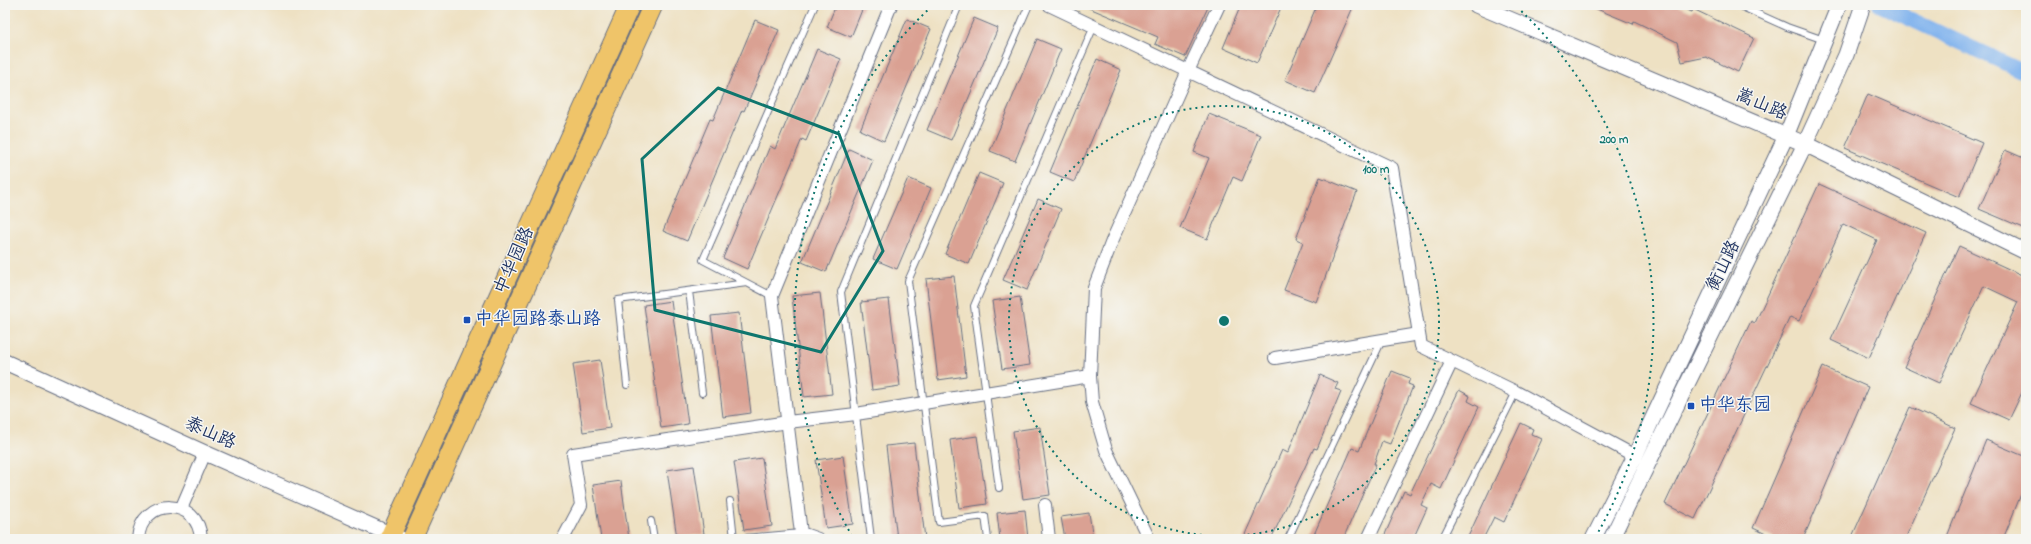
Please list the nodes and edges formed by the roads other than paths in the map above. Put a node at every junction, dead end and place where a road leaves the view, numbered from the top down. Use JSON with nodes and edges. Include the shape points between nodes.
{"nodes":[{"id":1,"x":630,"y":5,"type":"edge"},
{"id":2,"x":653,"y":5,"type":"edge"},
{"id":3,"x":815,"y":5,"type":"edge"},
{"id":4,"x":892,"y":5,"type":"edge"},
{"id":5,"x":959,"y":5,"type":"edge"},
{"id":6,"x":1029,"y":5,"type":"edge"},
{"id":7,"x":1049,"y":5,"type":"edge"},
{"id":8,"x":1220,"y":5,"type":"edge"},
{"id":9,"x":1476,"y":5,"type":"edge"},
{"id":10,"x":1738,"y":5,"type":"edge"},
{"id":11,"x":1863,"y":5,"type":"edge"},
{"id":12,"x":1836,"y":12,"type":"edge"},
{"id":13,"x":1094,"y":26,"type":"junction"},
{"id":14,"x":1825,"y":40,"type":"junction"},
{"id":15,"x":1188,"y":71,"type":"junction"},
{"id":16,"x":1786,"y":136,"type":"junction"},
{"id":17,"x":1804,"y":144,"type":"junction"},
{"id":18,"x":2026,"y":252,"type":"edge"},
{"id":19,"x":747,"y":283,"type":"junction"},
{"id":20,"x":689,"y":291,"type":"junction"},
{"id":21,"x":772,"y":296,"type":"junction"},
{"id":22,"x":1419,"y":334,"type":"junction"},
{"id":23,"x":1382,"y":340,"type":"junction"},
{"id":24,"x":1275,"y":358,"type":"dead end"},
{"id":25,"x":1452,"y":361,"type":"junction"},
{"id":26,"x":5,"y":362,"type":"edge"},
{"id":27,"x":1090,"y":376,"type":"junction"},
{"id":28,"x":627,"y":385,"type":"dead end"},
{"id":29,"x":1516,"y":392,"type":"junction"},
{"id":30,"x":702,"y":393,"type":"dead end"},
{"id":31,"x":985,"y":393,"type":"junction"},
{"id":32,"x":924,"y":403,"type":"junction"},
{"id":33,"x":856,"y":414,"type":"junction"},
{"id":34,"x":788,"y":422,"type":"junction"},
{"id":35,"x":205,"y":453,"type":"junction"},
{"id":36,"x":1635,"y":456,"type":"junction"},
{"id":37,"x":998,"y":488,"type":"dead end"},
{"id":38,"x":730,"y":501,"type":"dead end"},
{"id":39,"x":1044,"y":505,"type":"dead end"},
{"id":40,"x":181,"y":509,"type":"junction"},
{"id":41,"x":651,"y":521,"type":"dead end"},
{"id":42,"x":810,"y":537,"type":"edge"},
{"id":43,"x":394,"y":538,"type":"edge"},
{"id":44,"x":138,"y":539,"type":"edge"},
{"id":45,"x":201,"y":539,"type":"edge"},
{"id":46,"x":412,"y":539,"type":"edge"},
{"id":47,"x":563,"y":539,"type":"edge"},
{"id":48,"x":654,"y":539,"type":"edge"},
{"id":49,"x":734,"y":539,"type":"edge"},
{"id":50,"x":871,"y":539,"type":"edge"},
{"id":51,"x":988,"y":539,"type":"edge"},
{"id":52,"x":1049,"y":539,"type":"edge"},
{"id":53,"x":1149,"y":539,"type":"edge"},
{"id":54,"x":1288,"y":539,"type":"edge"},
{"id":55,"x":1368,"y":539,"type":"edge"},
{"id":56,"x":1442,"y":539,"type":"edge"},
{"id":57,"x":1593,"y":539,"type":"edge"},
{"id":58,"x":1610,"y":539,"type":"edge"}],
"edges":[{"from":1,"to":43,"type":"main road","name":"中华园路"},
{"from":2,"to":46,"type":"main road","name":"中华园路"},
{"from":3,"to":19,"type":"lane","via":[[703,260]]},
{"from":4,"to":21,"type":"street"},
{"from":5,"to":33,"type":"lane","via":[[841,292]]},
{"from":6,"to":32,"type":"lane","via":[[908,281]]},
{"from":7,"to":13,"type":"street"},
{"from":8,"to":15,"type":"street"},
{"from":9,"to":16,"type":"street","name":"嵩山路"},
{"from":10,"to":14,"type":"lane"},
{"from":11,"to":17,"type":"street","name":"衡山路","via":[[1846,55]]},
{"from":12,"to":14,"type":"street","name":"衡山路"},
{"from":13,"to":15,"type":"street"},
{"from":13,"to":31,"type":"lane","via":[[974,306]]},
{"from":14,"to":16,"type":"street","name":"衡山路"},
{"from":15,"to":22,"type":"street","via":[[1392,168]]},
{"from":15,"to":27,"type":"street","via":[[1094,288]]},
{"from":16,"to":17,"type":"street","name":"嵩山路"},
{"from":16,"to":36,"type":"street","name":"衡山路"},
{"from":17,"to":18,"type":"street","name":"嵩山路"},
{"from":17,"to":58,"type":"street","name":"衡山路"},
{"from":19,"to":20,"type":"lane"},
{"from":19,"to":21,"type":"lane"},
{"from":20,"to":28,"type":"lane","via":[[618,300]]},
{"from":20,"to":30,"type":"lane"},
{"from":21,"to":34,"type":"street"},
{"from":22,"to":23,"type":"street"},
{"from":22,"to":25,"type":"street","via":[[1421,346]]},
{"from":23,"to":24,"type":"street"},
{"from":23,"to":54,"type":"lane"},
{"from":25,"to":29,"type":"street"},
{"from":25,"to":55,"type":"street"},
{"from":26,"to":35,"type":"street","name":"泰山路"},
{"from":27,"to":31,"type":"street"},
{"from":27,"to":53,"type":"street","via":[[1092,402],[1106,450]]},
{"from":29,"to":36,"type":"street"},
{"from":29,"to":56,"type":"lane"},
{"from":31,"to":32,"type":"street"},
{"from":31,"to":37,"type":"lane"},
{"from":32,"to":33,"type":"street"},
{"from":32,"to":51,"type":"lane","via":[[939,522],[985,516]]},
{"from":33,"to":34,"type":"street"},
{"from":33,"to":50,"type":"lane"},
{"from":34,"to":42,"type":"street"},
{"from":34,"to":47,"type":"street","via":[[573,454],[581,505]]},
{"from":35,"to":40,"type":"street"},
{"from":35,"to":43,"type":"street","name":"泰山路"},
{"from":36,"to":57,"type":"street","name":"衡山路"},
{"from":38,"to":49,"type":"lane"},
{"from":39,"to":52,"type":"street"},
{"from":40,"to":44,"type":"street","via":[[168,507],[156,510],[145,518]]},
{"from":40,"to":45,"type":"street","via":[[191,516],[198,526]]},
{"from":41,"to":48,"type":"lane"},
{"from":42,"to":49,"type":"lane"}]}
